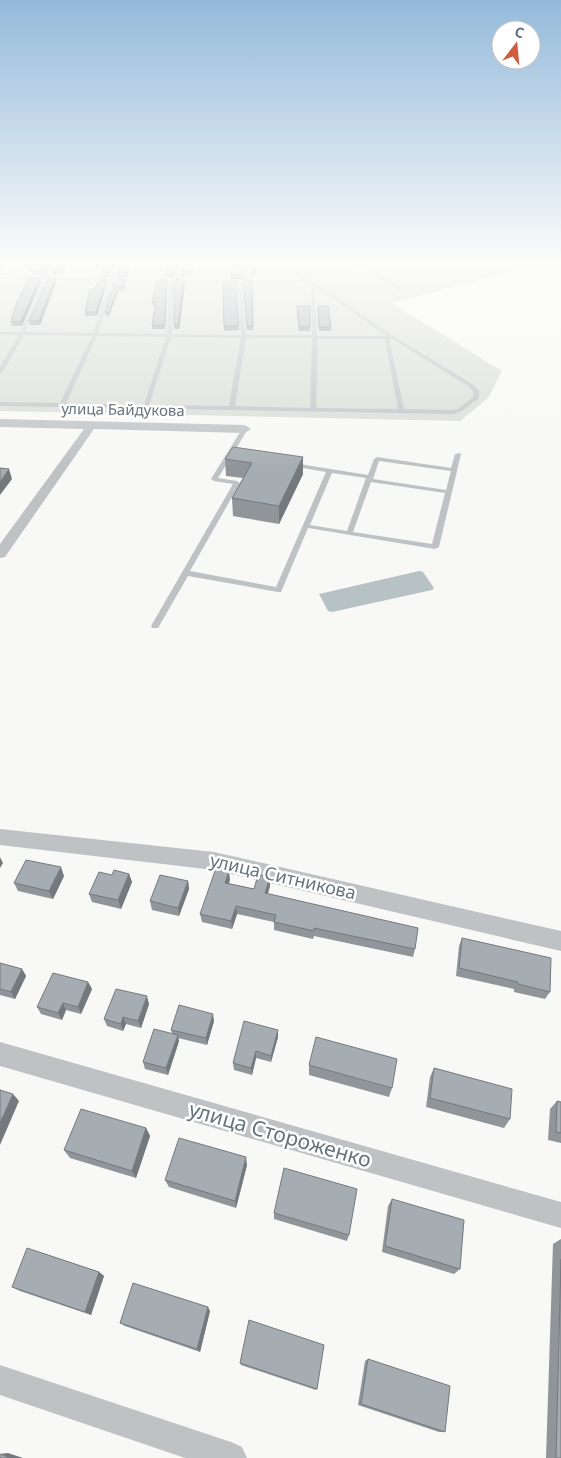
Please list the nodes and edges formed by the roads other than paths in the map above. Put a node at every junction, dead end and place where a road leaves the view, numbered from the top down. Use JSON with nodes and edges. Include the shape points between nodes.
{"nodes":[{"id":1,"x":95,"y":332,"type":"edge"},
{"id":2,"x":169,"y":332,"type":"edge"},
{"id":3,"x":244,"y":332,"type":"edge"},
{"id":4,"x":315,"y":332,"type":"edge"},
{"id":5,"x":380,"y":332,"type":"edge"},
{"id":6,"x":0,"y":334,"type":"edge"},
{"id":7,"x":22,"y":334,"type":"junction"},
{"id":8,"x":94,"y":335,"type":"junction"},
{"id":9,"x":169,"y":336,"type":"junction"},
{"id":10,"x":244,"y":337,"type":"junction"},
{"id":11,"x":315,"y":338,"type":"junction"},
{"id":12,"x":390,"y":339,"type":"junction"},
{"id":13,"x":0,"y":371,"type":"edge"},
{"id":14,"x":0,"y":404,"type":"edge"},
{"id":15,"x":63,"y":404,"type":"junction"},
{"id":16,"x":146,"y":406,"type":"junction"},
{"id":17,"x":232,"y":407,"type":"junction"},
{"id":18,"x":313,"y":410,"type":"junction"},
{"id":19,"x":402,"y":411,"type":"junction"},
{"id":20,"x":0,"y":423,"type":"edge"},
{"id":21,"x":0,"y":428,"type":"edge"},
{"id":22,"x":245,"y":429,"type":"joint"},
{"id":23,"x":458,"y":454,"type":"dead end"},
{"id":24,"x":229,"y":456,"type":"junction"},
{"id":25,"x":238,"y":457,"type":"edge"},
{"id":26,"x":284,"y":464,"type":"edge"},
{"id":27,"x":454,"y":470,"type":"junction"},
{"id":28,"x":330,"y":471,"type":"junction"},
{"id":29,"x":369,"y":478,"type":"junction"},
{"id":30,"x":449,"y":492,"type":"junction"},
{"id":31,"x":306,"y":526,"type":"junction"},
{"id":32,"x":349,"y":533,"type":"junction"},
{"id":33,"x":0,"y":554,"type":"edge"},
{"id":34,"x":186,"y":573,"type":"junction"},
{"id":35,"x":155,"y":626,"type":"dead end"},
{"id":36,"x":0,"y":838,"type":"edge"},
{"id":37,"x":561,"y":941,"type":"edge"},
{"id":38,"x":0,"y":1054,"type":"edge"},
{"id":39,"x":561,"y":1215,"type":"edge"},
{"id":40,"x":0,"y":1380,"type":"edge"},
{"id":41,"x":230,"y":1458,"type":"edge"}],
"edges":[{"from":1,"to":8,"type":"lane"},
{"from":2,"to":9,"type":"lane"},
{"from":3,"to":10,"type":"lane"},
{"from":4,"to":11,"type":"lane"},
{"from":5,"to":12,"type":"lane"},
{"from":6,"to":7,"type":"lane"},
{"from":7,"to":8,"type":"lane"},
{"from":7,"to":13,"type":"lane"},
{"from":8,"to":9,"type":"lane"},
{"from":8,"to":15,"type":"lane"},
{"from":9,"to":10,"type":"lane"},
{"from":9,"to":16,"type":"lane"},
{"from":10,"to":11,"type":"lane"},
{"from":10,"to":17,"type":"lane"},
{"from":11,"to":12,"type":"lane"},
{"from":11,"to":18,"type":"lane"},
{"from":12,"to":19,"type":"lane"},
{"from":12,"to":19,"type":"lane","via":[[476,391],[476,398],[453,412]]},
{"from":14,"to":15,"type":"lane"},
{"from":15,"to":16,"type":"lane"},
{"from":16,"to":17,"type":"lane"},
{"from":17,"to":18,"type":"lane"},
{"from":18,"to":19,"type":"lane"},
{"from":20,"to":22,"type":"street","name":"улица Байдукова"},
{"from":21,"to":33,"type":"street","name":"улица Байдукова","via":[[89,430]]},
{"from":22,"to":24,"type":"lane"},
{"from":23,"to":27,"type":"lane"},
{"from":24,"to":25,"type":"lane"},
{"from":24,"to":34,"type":"lane","via":[[214,479],[237,483]]},
{"from":26,"to":28,"type":"lane"},
{"from":27,"to":29,"type":"lane","via":[[377,459]]},
{"from":27,"to":30,"type":"lane"},
{"from":28,"to":29,"type":"lane"},
{"from":28,"to":31,"type":"lane"},
{"from":29,"to":30,"type":"lane"},
{"from":29,"to":32,"type":"lane"},
{"from":30,"to":32,"type":"lane","via":[[435,547]]},
{"from":31,"to":32,"type":"lane"},
{"from":31,"to":34,"type":"lane","via":[[278,590]]},
{"from":34,"to":35,"type":"lane"},
{"from":36,"to":37,"type":"street","name":"улица Ситникова","via":[[214,861]]},
{"from":38,"to":39,"type":"street","name":"улица Стороженко"},
{"from":40,"to":41,"type":"street"}]}
